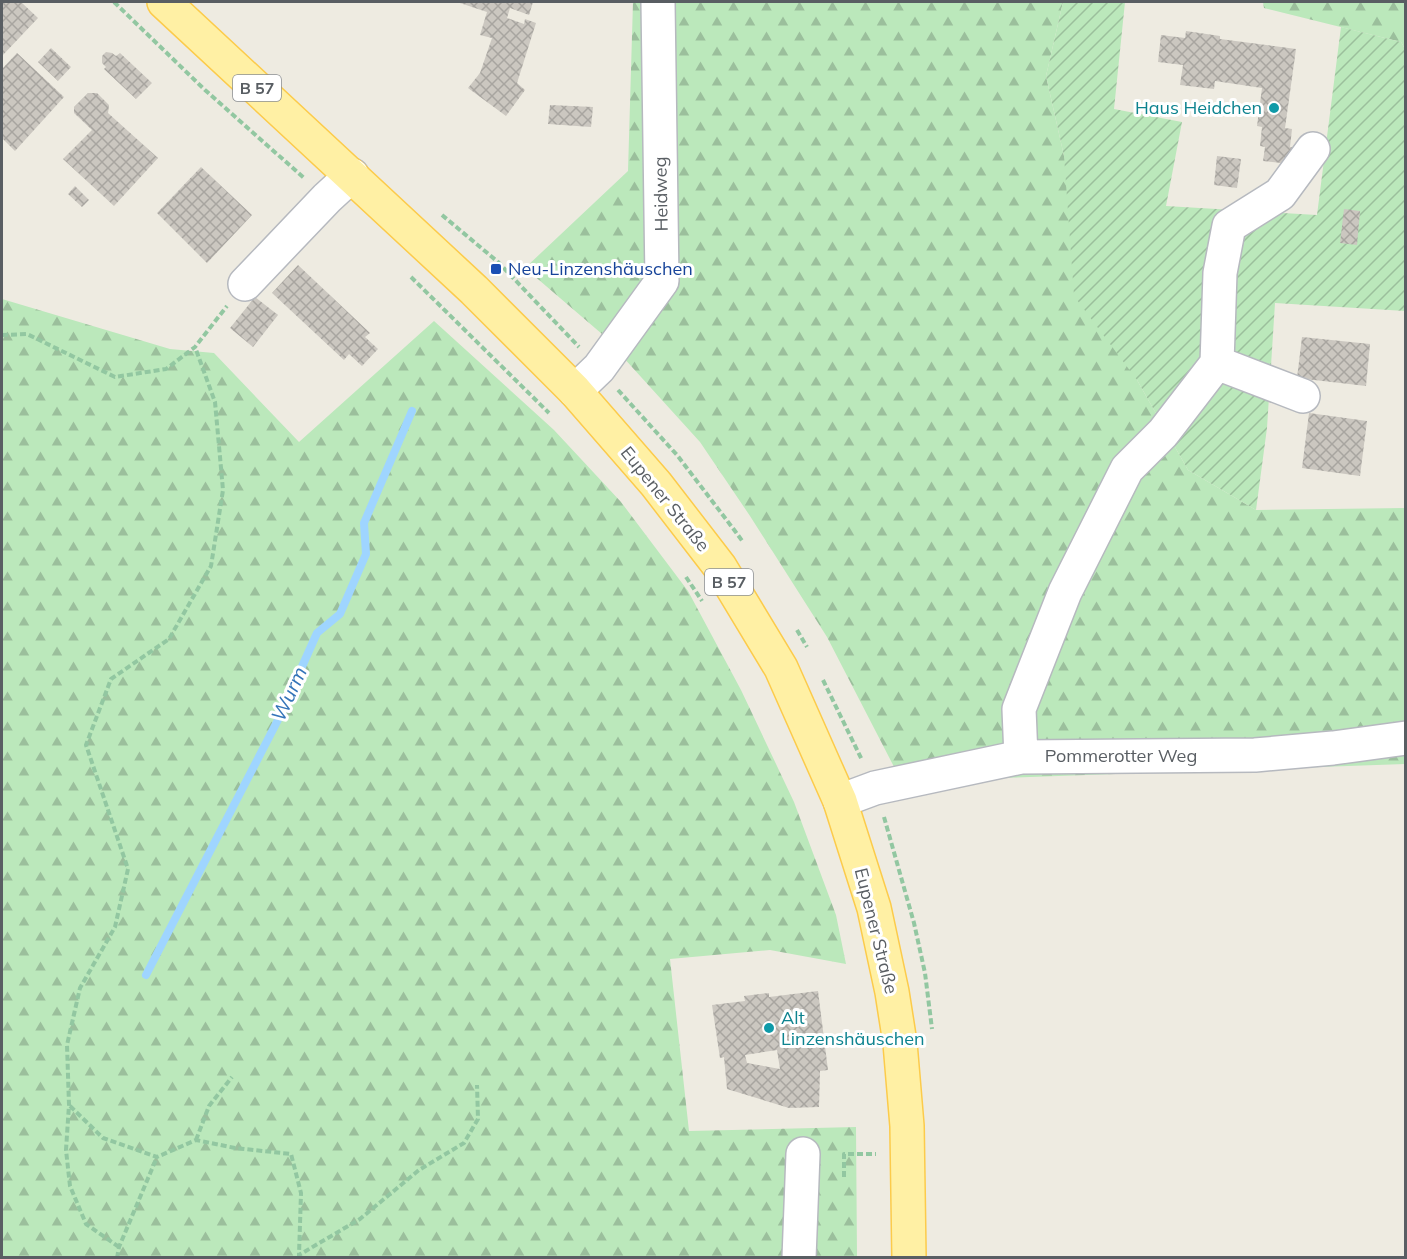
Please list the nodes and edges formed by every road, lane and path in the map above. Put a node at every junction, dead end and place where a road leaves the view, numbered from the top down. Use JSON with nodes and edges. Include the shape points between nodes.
{"nodes":[{"id":1,"x":114,"y":2,"type":"edge"},
{"id":2,"x":164,"y":2,"type":"edge"},
{"id":3,"x":658,"y":2,"type":"edge"},
{"id":4,"x":1313,"y":149,"type":"dead end"},
{"id":5,"x":351,"y":175,"type":"junction"},
{"id":6,"x":327,"y":198,"type":"junction"},
{"id":7,"x":403,"y":270,"type":"dead end"},
{"id":8,"x":245,"y":284,"type":"joint"},
{"id":9,"x":2,"y":335,"type":"edge"},
{"id":10,"x":195,"y":347,"type":"junction"},
{"id":11,"x":1217,"y":363,"type":"junction"},
{"id":12,"x":575,"y":391,"type":"junction"},
{"id":13,"x":1303,"y":396,"type":"dead end"},
{"id":14,"x":554,"y":417,"type":"dead end"},
{"id":15,"x":686,"y":577,"type":"dead end"},
{"id":16,"x":703,"y":604,"type":"dead end"},
{"id":17,"x":1406,"y":738,"type":"edge"},
{"id":18,"x":1021,"y":757,"type":"junction"},
{"id":19,"x":840,"y":801,"type":"junction"},
{"id":20,"x":232,"y":1077,"type":"dead end"},
{"id":21,"x":477,"y":1085,"type":"dead end"},
{"id":22,"x":69,"y":1105,"type":"junction"},
{"id":23,"x":196,"y":1140,"type":"junction"},
{"id":24,"x":803,"y":1154,"type":"dead end"},
{"id":25,"x":157,"y":1157,"type":"junction"},
{"id":26,"x":876,"y":1165,"type":"dead end"},
{"id":27,"x":844,"y":1177,"type":"dead end"},
{"id":28,"x":119,"y":1247,"type":"junction"},
{"id":29,"x":299,"y":1256,"type":"edge"},
{"id":30,"x":117,"y":1257,"type":"edge"},
{"id":31,"x":799,"y":1257,"type":"edge"},
{"id":32,"x":909,"y":1257,"type":"edge"}],
"edges":[{"from":1,"to":6,"type":"path","via":[[205,90]]},
{"from":2,"to":5,"type":"main road","name":"Eupener Straße","number":"B 57"},
{"from":3,"to":12,"type":"street","name":"Heidweg","via":[[662,281],[599,368]]},
{"from":4,"to":11,"type":"street","via":[[1280,194],[1229,226],[1220,273]]},
{"from":5,"to":6,"type":"street"},
{"from":5,"to":12,"type":"main road","name":"Eupener Straße","number":"B 57"},
{"from":6,"to":8,"type":"street"},
{"from":7,"to":14,"type":"path"},
{"from":8,"to":10,"type":"path"},
{"from":9,"to":10,"type":"path","via":[[27,334],[115,377],[166,369]]},
{"from":10,"to":22,"type":"path","via":[[215,402],[223,490],[213,555],[211,566],[169,639],[111,679],[86,745],[128,869],[115,927],[80,988],[67,1045]]},
{"from":11,"to":13,"type":"street"},
{"from":11,"to":18,"type":"street","via":[[1163,432],[1127,469],[1070,582],[1019,709]]},
{"from":12,"to":19,"type":"main road","name":"Eupener Straße","number":"B 57","via":[[656,484],[720,567],[782,668]]},
{"from":15,"to":16,"type":"path"},
{"from":17,"to":18,"type":"street","name":"Pommerotter Weg","via":[[1255,755]]},
{"from":18,"to":19,"type":"street","name":"Pommerotter Weg","via":[[875,788]]},
{"from":19,"to":32,"type":"main road","name":"Eupener Straße","number":"B 57","via":[[874,908],[900,1043],[907,1126]]},
{"from":20,"to":23,"type":"path","via":[[209,1106]]},
{"from":21,"to":29,"type":"path","via":[[478,1119],[464,1143],[419,1170],[360,1220]]},
{"from":22,"to":25,"type":"path","via":[[103,1138]]},
{"from":22,"to":28,"type":"path","via":[[69,1186],[86,1224]]},
{"from":23,"to":25,"type":"path"},
{"from":23,"to":29,"type":"path","via":[[291,1154],[301,1193]]},
{"from":24,"to":31,"type":"street"},
{"from":25,"to":28,"type":"path"},
{"from":26,"to":27,"type":"path","via":[[876,1154],[844,1154]]},
{"from":28,"to":30,"type":"path"}]}
